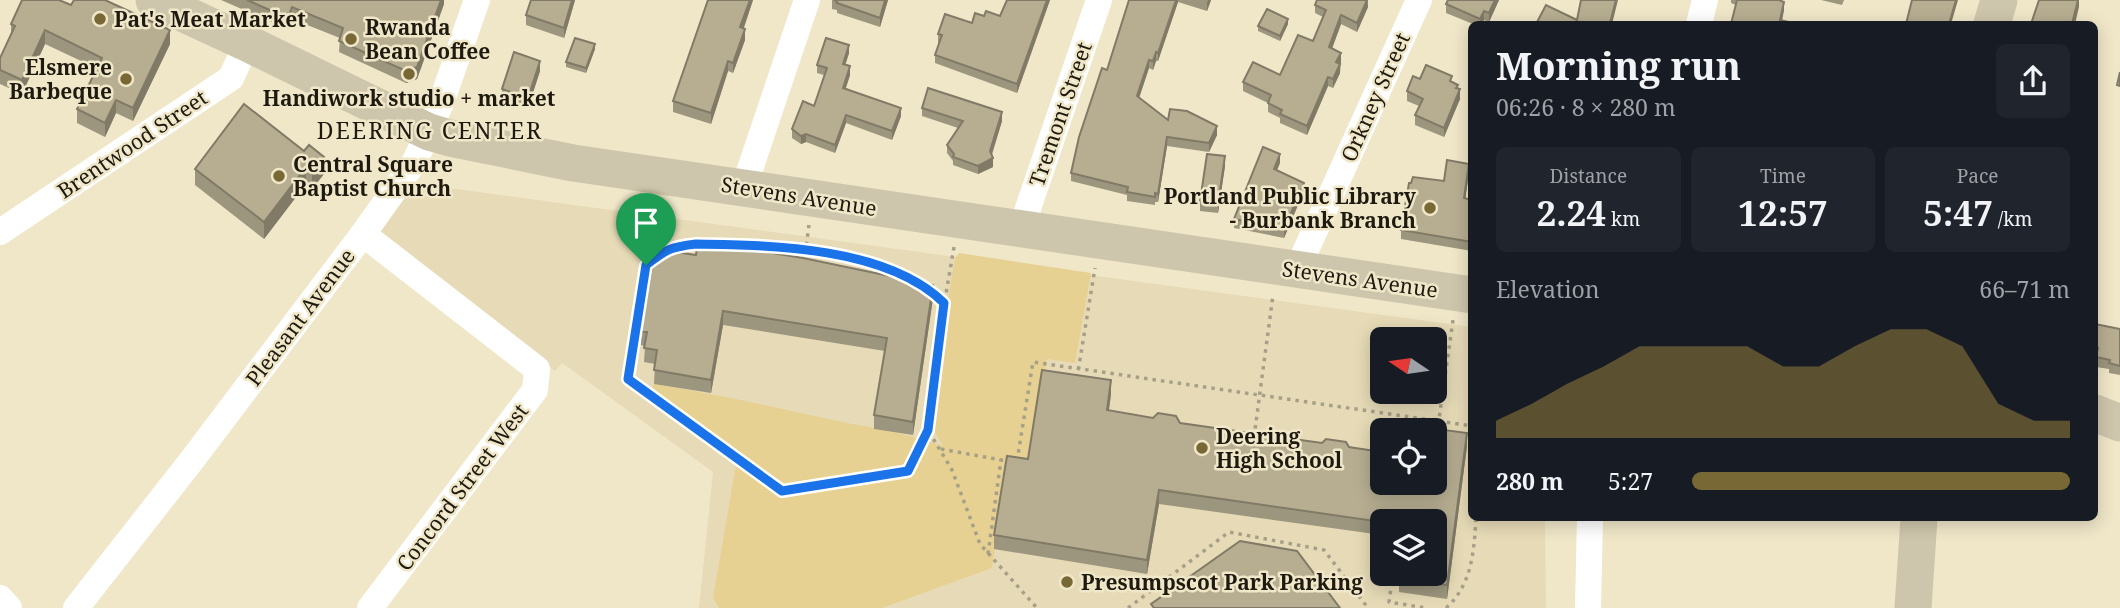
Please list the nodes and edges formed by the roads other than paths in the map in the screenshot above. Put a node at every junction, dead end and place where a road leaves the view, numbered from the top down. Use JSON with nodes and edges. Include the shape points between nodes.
{"nodes":[{"id":1,"x":154,"y":0,"type":"edge"},
{"id":2,"x":477,"y":0,"type":"edge"},
{"id":3,"x":807,"y":0,"type":"edge"},
{"id":4,"x":1099,"y":0,"type":"edge"},
{"id":5,"x":1419,"y":0,"type":"edge"},
{"id":6,"x":1705,"y":0,"type":"edge"},
{"id":7,"x":1999,"y":0,"type":"edge"},
{"id":8,"x":1700,"y":21,"type":"edge"},
{"id":9,"x":1993,"y":21,"type":"edge"},
{"id":10,"x":247,"y":43,"type":"junction"},
{"id":11,"x":429,"y":132,"type":"junction"},
{"id":12,"x":744,"y":187,"type":"junction"},
{"id":13,"x":1021,"y":229,"type":"junction"},
{"id":14,"x":0,"y":232,"type":"edge"},
{"id":15,"x":363,"y":234,"type":"junction"},
{"id":16,"x":1285,"y":281,"type":"junction"},
{"id":17,"x":1462,"y":308,"type":"edge"},
{"id":18,"x":2098,"y":414,"type":"edge"},
{"id":19,"x":2120,"y":423,"type":"edge"},
{"id":20,"x":1590,"y":521,"type":"edge"},
{"id":21,"x":1919,"y":521,"type":"edge"},
{"id":22,"x":0,"y":598,"type":"edge"},
{"id":23,"x":9,"y":608,"type":"edge"},
{"id":24,"x":76,"y":608,"type":"edge"},
{"id":25,"x":370,"y":608,"type":"edge"},
{"id":26,"x":1588,"y":608,"type":"edge"},
{"id":27,"x":1913,"y":608,"type":"edge"}],
"edges":[{"from":1,"to":10,"type":"main road","name":"Stevens Avenue"},
{"from":2,"to":11,"type":"street","name":"Pleasant Avenue"},
{"from":3,"to":12,"type":"street"},
{"from":4,"to":13,"type":"street","name":"Tremont Street"},
{"from":5,"to":16,"type":"street","name":"Orkney Street"},
{"from":6,"to":8,"type":"street"},
{"from":7,"to":9,"type":"main road"},
{"from":10,"to":11,"type":"main road","name":"Stevens Avenue"},
{"from":10,"to":14,"type":"street","name":"Brentwood Street","via":[[231,78]]},
{"from":11,"to":12,"type":"main road","name":"Stevens Avenue","via":[[573,163]]},
{"from":11,"to":15,"type":"street","name":"Pleasant Avenue"},
{"from":12,"to":13,"type":"main road","name":"Stevens Avenue"},
{"from":13,"to":16,"type":"main road","name":"Stevens Avenue"},
{"from":15,"to":24,"type":"street","name":"Pleasant Avenue"},
{"from":15,"to":25,"type":"street","name":"Concord Street West","via":[[537,369],[535,390]]},
{"from":16,"to":17,"type":"main road","name":"Stevens Avenue"},
{"from":18,"to":19,"type":"main road"},
{"from":20,"to":26,"type":"street"},
{"from":21,"to":27,"type":"main road"},
{"from":22,"to":23,"type":"street"}]}
